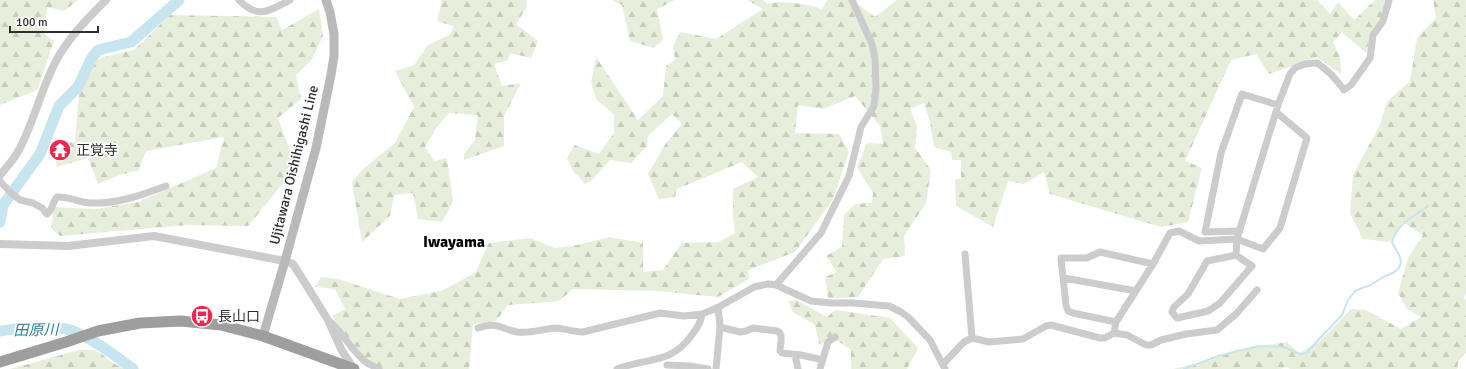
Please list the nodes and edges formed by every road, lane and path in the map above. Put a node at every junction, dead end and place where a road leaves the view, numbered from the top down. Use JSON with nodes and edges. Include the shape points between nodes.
{"nodes":[{"id":1,"x":106,"y":0,"type":"edge"},
{"id":2,"x":239,"y":0,"type":"edge"},
{"id":3,"x":290,"y":0,"type":"edge"},
{"id":4,"x":326,"y":0,"type":"edge"},
{"id":5,"x":852,"y":0,"type":"edge"},
{"id":6,"x":1389,"y":0,"type":"edge"},
{"id":7,"x":1277,"y":109,"type":"junction"},
{"id":8,"x":0,"y":175,"type":"edge"},
{"id":9,"x":0,"y":181,"type":"edge"},
{"id":10,"x":166,"y":186,"type":"dead end"},
{"id":11,"x":1240,"y":231,"type":"junction"},
{"id":12,"x":1237,"y":239,"type":"junction"},
{"id":13,"x":2,"y":244,"type":"edge"},
{"id":14,"x":965,"y":254,"type":"dead end"},
{"id":15,"x":1236,"y":256,"type":"junction"},
{"id":16,"x":285,"y":261,"type":"junction"},
{"id":17,"x":1153,"y":264,"type":"junction"},
{"id":18,"x":1064,"y":278,"type":"junction"},
{"id":19,"x":776,"y":285,"type":"junction"},
{"id":20,"x":1257,"y":290,"type":"dead end"},
{"id":21,"x":1136,"y":292,"type":"junction"},
{"id":22,"x":718,"y":307,"type":"junction"},
{"id":23,"x":702,"y":314,"type":"junction"},
{"id":24,"x":328,"y":320,"type":"junction"},
{"id":25,"x":1116,"y":322,"type":"junction"},
{"id":26,"x":720,"y":327,"type":"junction"},
{"id":27,"x":478,"y":328,"type":"dead end"},
{"id":28,"x":1114,"y":333,"type":"junction"},
{"id":29,"x":263,"y":336,"type":"junction"},
{"id":30,"x":835,"y":337,"type":"dead end"},
{"id":31,"x":972,"y":338,"type":"junction"},
{"id":32,"x":795,"y":355,"type":"junction"},
{"id":33,"x":666,"y":356,"type":"junction"},
{"id":34,"x":823,"y":360,"type":"junction"},
{"id":35,"x":0,"y":362,"type":"edge"},
{"id":36,"x":667,"y":367,"type":"edge"},
{"id":37,"x":944,"y":367,"type":"edge"},
{"id":38,"x":354,"y":369,"type":"edge"},
{"id":39,"x":379,"y":369,"type":"edge"},
{"id":40,"x":617,"y":369,"type":"edge"},
{"id":41,"x":708,"y":369,"type":"edge"},
{"id":42,"x":716,"y":369,"type":"edge"},
{"id":43,"x":798,"y":369,"type":"edge"},
{"id":44,"x":820,"y":369,"type":"edge"}],
"edges":[{"from":1,"to":8,"type":"street","via":[[64,46],[54,64],[20,148]]},
{"from":2,"to":3,"type":"street","via":[[259,13]]},
{"from":4,"to":16,"type":"main road","name":"Ujitawara Oishihigashi Line","via":[[334,34],[334,56],[316,148]]},
{"from":5,"to":19,"type":"street","via":[[872,44],[875,58],[874,106],[861,127],[849,176],[821,233]]},
{"from":6,"to":7,"type":"street","via":[[1383,22],[1374,35],[1370,58],[1351,85],[1344,90],[1326,69],[1317,63],[1305,64],[1295,68],[1290,74]]},
{"from":7,"to":11,"type":"street"},
{"from":7,"to":11,"type":"street","via":[[1242,94],[1221,153],[1205,232]]},
{"from":7,"to":12,"type":"street","via":[[1307,138],[1280,228],[1263,249]]},
{"from":9,"to":10,"type":"street","via":[[20,200],[33,203],[47,214],[57,197],[90,203],[132,199]]},
{"from":11,"to":12,"type":"street"},
{"from":12,"to":15,"type":"street"},
{"from":12,"to":17,"type":"street","via":[[1199,240],[1179,231],[1170,233]]},
{"from":13,"to":16,"type":"street","via":[[68,246],[154,236]]},
{"from":14,"to":31,"type":"street"},
{"from":15,"to":15,"type":"street","via":[[1208,261],[1188,294],[1174,307],[1174,316],[1177,318],[1208,311],[1220,303],[1252,266]]},
{"from":16,"to":24,"type":"street","via":[[293,264]]},
{"from":16,"to":29,"type":"main road","name":"Ujitawara Oishihigashi Line"},
{"from":17,"to":18,"type":"street","via":[[1100,252],[1087,258],[1062,258]]},
{"from":17,"to":21,"type":"street"},
{"from":18,"to":21,"type":"street"},
{"from":18,"to":25,"type":"street","via":[[1068,311]]},
{"from":19,"to":22,"type":"street","via":[[754,287]]},
{"from":19,"to":37,"type":"street","via":[[811,301],[889,306],[908,317],[930,340]]},
{"from":20,"to":28,"type":"street","via":[[1236,314],[1217,330],[1186,334],[1151,345],[1127,335]]},
{"from":21,"to":25,"type":"street"},
{"from":22,"to":23,"type":"street"},
{"from":22,"to":26,"type":"street"},
{"from":23,"to":27,"type":"street","via":[[684,316],[660,313],[583,332],[555,328],[517,332],[492,325]]},
{"from":23,"to":33,"type":"street","via":[[686,343],[676,352]]},
{"from":24,"to":38,"type":"street","via":[[342,351]]},
{"from":24,"to":39,"type":"street","via":[[357,354]]},
{"from":25,"to":28,"type":"street"},
{"from":26,"to":32,"type":"street","via":[[740,332],[753,328],[777,331],[782,336],[780,351]]},
{"from":26,"to":42,"type":"street"},
{"from":28,"to":31,"type":"street","via":[[1100,338],[1051,325],[1023,338],[989,342]]},
{"from":29,"to":35,"type":"highway","via":[[221,325],[181,321],[154,322],[98,331]]},
{"from":29,"to":38,"type":"highway"},
{"from":30,"to":34,"type":"street","via":[[828,342]]},
{"from":31,"to":37,"type":"street","via":[[964,342]]},
{"from":32,"to":34,"type":"street"},
{"from":32,"to":43,"type":"street"},
{"from":33,"to":36,"type":"street"},
{"from":33,"to":40,"type":"street"},
{"from":34,"to":44,"type":"street"},
{"from":36,"to":41,"type":"street","via":[[690,366]]}]}
